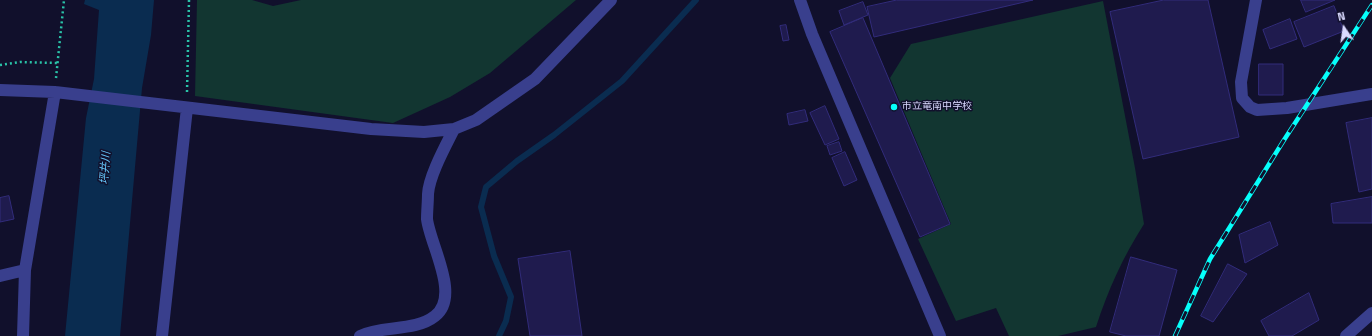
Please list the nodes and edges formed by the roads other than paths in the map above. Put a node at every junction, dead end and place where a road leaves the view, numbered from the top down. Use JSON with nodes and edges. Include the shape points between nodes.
{"nodes":[{"id":1,"x":800,"y":0,"type":"edge"},
{"id":2,"x":1256,"y":0,"type":"edge"},
{"id":3,"x":609,"y":1,"type":"edge"},
{"id":4,"x":0,"y":90,"type":"edge"},
{"id":5,"x":55,"y":92,"type":"junction"},
{"id":6,"x":1372,"y":94,"type":"edge"},
{"id":7,"x":187,"y":108,"type":"junction"},
{"id":8,"x":454,"y":130,"type":"junction"},
{"id":9,"x":25,"y":270,"type":"junction"},
{"id":10,"x":0,"y":276,"type":"edge"},
{"id":11,"x":1372,"y":313,"type":"edge"},
{"id":12,"x":23,"y":336,"type":"edge"},
{"id":13,"x":162,"y":336,"type":"edge"},
{"id":14,"x":360,"y":336,"type":"edge"},
{"id":15,"x":940,"y":336,"type":"edge"},
{"id":16,"x":1346,"y":336,"type":"edge"}],
"edges":[{"from":1,"to":15,"type":"street"},
{"from":2,"to":6,"type":"street","via":[[1241,82],[1242,98],[1250,107],[1257,110],[1287,108]]},
{"from":3,"to":8,"type":"street","via":[[535,78],[476,120]]},
{"from":4,"to":5,"type":"street"},
{"from":5,"to":7,"type":"street"},
{"from":5,"to":9,"type":"street"},
{"from":7,"to":8,"type":"street","via":[[371,129],[424,132]]},
{"from":7,"to":13,"type":"street"},
{"from":8,"to":14,"type":"street","via":[[439,159],[428,192],[427,218],[447,293],[442,308],[435,316],[417,324]]},
{"from":9,"to":10,"type":"street"},
{"from":9,"to":12,"type":"street"},
{"from":11,"to":16,"type":"street"}]}
